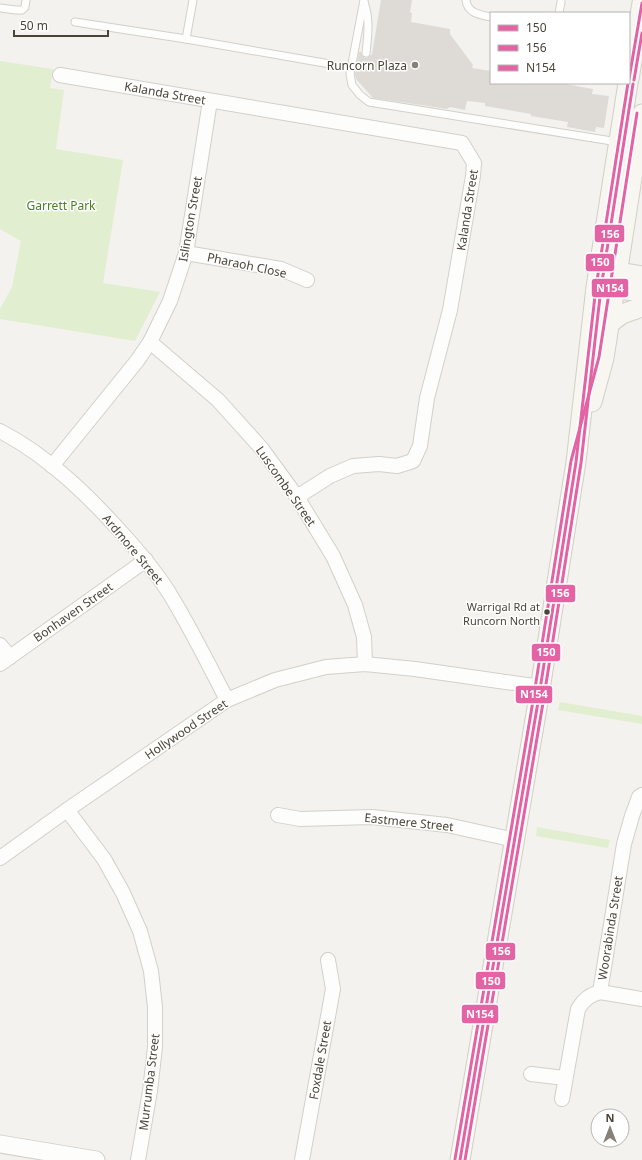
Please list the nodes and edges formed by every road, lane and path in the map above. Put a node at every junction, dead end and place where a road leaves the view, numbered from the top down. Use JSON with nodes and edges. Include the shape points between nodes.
{"nodes":[{"id":1,"x":26,"y":0,"type":"edge"},
{"id":2,"x":193,"y":0,"type":"edge"},
{"id":3,"x":364,"y":0,"type":"edge"},
{"id":4,"x":466,"y":0,"type":"edge"},
{"id":5,"x":561,"y":2,"type":"dead end"},
{"id":6,"x":642,"y":3,"type":"edge"},
{"id":7,"x":0,"y":8,"type":"edge"},
{"id":8,"x":559,"y":12,"type":"edge"},
{"id":9,"x":490,"y":17,"type":"edge"},
{"id":10,"x":75,"y":22,"type":"dead end"},
{"id":11,"x":186,"y":39,"type":"junction"},
{"id":12,"x":635,"y":48,"type":"edge"},
{"id":13,"x":366,"y":53,"type":"dead end"},
{"id":14,"x":330,"y":64,"type":"dead end"},
{"id":15,"x":630,"y":74,"type":"edge"},
{"id":16,"x":60,"y":76,"type":"dead end"},
{"id":17,"x":628,"y":84,"type":"edge"},
{"id":18,"x":210,"y":101,"type":"junction"},
{"id":19,"x":642,"y":114,"type":"edge"},
{"id":20,"x":618,"y":142,"type":"junction"},
{"id":21,"x":186,"y":253,"type":"junction"},
{"id":22,"x":642,"y":276,"type":"edge"},
{"id":23,"x":598,"y":278,"type":"junction"},
{"id":24,"x":307,"y":280,"type":"dead end"},
{"id":25,"x":616,"y":280,"type":"junction"},
{"id":26,"x":642,"y":292,"type":"edge"},
{"id":27,"x":642,"y":307,"type":"edge"},
{"id":28,"x":610,"y":323,"type":"junction"},
{"id":29,"x":150,"y":342,"type":"junction"},
{"id":30,"x":0,"y":431,"type":"edge"},
{"id":31,"x":576,"y":462,"type":"junction"},
{"id":32,"x":52,"y":466,"type":"junction"},
{"id":33,"x":297,"y":497,"type":"junction"},
{"id":34,"x":146,"y":560,"type":"junction"},
{"id":35,"x":0,"y":645,"type":"edge"},
{"id":36,"x":5,"y":661,"type":"edge"},
{"id":37,"x":365,"y":664,"type":"junction"},
{"id":38,"x":541,"y":687,"type":"junction"},
{"id":39,"x":227,"y":700,"type":"junction"},
{"id":40,"x":642,"y":795,"type":"edge"},
{"id":41,"x":67,"y":810,"type":"junction"},
{"id":42,"x":278,"y":815,"type":"dead end"},
{"id":43,"x":515,"y":840,"type":"junction"},
{"id":44,"x":0,"y":858,"type":"edge"},
{"id":45,"x":328,"y":960,"type":"dead end"},
{"id":46,"x":600,"y":992,"type":"junction"},
{"id":47,"x":642,"y":999,"type":"edge"},
{"id":48,"x":531,"y":1074,"type":"dead end"},
{"id":49,"x":565,"y":1078,"type":"junction"},
{"id":50,"x":562,"y":1099,"type":"dead end"},
{"id":51,"x":0,"y":1144,"type":"edge"},
{"id":52,"x":96,"y":1160,"type":"edge"},
{"id":53,"x":138,"y":1160,"type":"edge"},
{"id":54,"x":302,"y":1160,"type":"edge"},
{"id":55,"x":460,"y":1160,"type":"edge"}],
"edges":[{"from":1,"to":7,"type":"lane","via":[[22,10]]},
{"from":2,"to":11,"type":"lane"},
{"from":3,"to":13,"type":"lane","via":[[368,27]]},
{"from":3,"to":20,"type":"lane","via":[[350,74],[352,85],[369,102]]},
{"from":4,"to":9,"type":"lane","via":[[466,6],[471,10]]},
{"from":5,"to":8,"type":"lane"},
{"from":6,"to":12,"type":"main road"},
{"from":10,"to":11,"type":"lane"},
{"from":11,"to":14,"type":"lane"},
{"from":12,"to":15,"type":"main road"},
{"from":16,"to":18,"type":"street","name":"Kalanda Street"},
{"from":17,"to":20,"type":"main road"},
{"from":18,"to":21,"type":"street","name":"Islington Street"},
{"from":18,"to":33,"type":"street","name":"Kalanda Street","via":[[462,144],[474,163],[450,310],[427,398],[420,446],[413,461],[397,466],[354,466],[330,476]]},
{"from":19,"to":25,"type":"main road"},
{"from":20,"to":23,"type":"main road"},
{"from":21,"to":24,"type":"street","name":"Pharaoh Close","via":[[281,269]]},
{"from":21,"to":29,"type":"street","name":"Islington Street","via":[[170,301]]},
{"from":22,"to":25,"type":"main road"},
{"from":23,"to":25,"type":"main road"},
{"from":23,"to":31,"type":"main road"},
{"from":25,"to":26,"type":"main road"},
{"from":25,"to":28,"type":"main road"},
{"from":27,"to":28,"type":"main road","via":[[622,314]]},
{"from":28,"to":31,"type":"main road","via":[[604,358]]},
{"from":29,"to":32,"type":"street","name":"Islington Street"},
{"from":29,"to":33,"type":"street","name":"Luscombe Street","via":[[218,400],[262,449]]},
{"from":30,"to":32,"type":"street","name":"Ardmore Street"},
{"from":31,"to":38,"type":"main road"},
{"from":32,"to":34,"type":"street","name":"Ardmore Street","via":[[82,492]]},
{"from":33,"to":37,"type":"street","name":"Luscombe Street","via":[[334,556],[355,605],[364,637]]},
{"from":34,"to":36,"type":"street","name":"Bonhaven Street"},
{"from":34,"to":39,"type":"street","name":"Ardmore Street","via":[[170,595]]},
{"from":35,"to":36,"type":"street"},
{"from":37,"to":38,"type":"street","name":"Hollywood Street"},
{"from":37,"to":39,"type":"street","name":"Hollywood Street","via":[[326,667],[275,680]]},
{"from":38,"to":43,"type":"main road"},
{"from":39,"to":41,"type":"street","name":"Hollywood Street"},
{"from":40,"to":46,"type":"street","name":"Woorabinda Street","via":[[632,816],[624,844]]},
{"from":41,"to":44,"type":"street","name":"Hollywood Street"},
{"from":41,"to":53,"type":"street","name":"Murrumba Street","via":[[104,859],[123,893],[140,931],[151,971],[156,1007],[155,1047]]},
{"from":42,"to":43,"type":"street","name":"Eastmere Street","via":[[300,819],[372,817],[448,825]]},
{"from":43,"to":55,"type":"main road"},
{"from":45,"to":54,"type":"street","name":"Foxdale Street","via":[[333,989]]},
{"from":46,"to":47,"type":"street"},
{"from":46,"to":49,"type":"street","name":"Woorabinda Street","via":[[583,1001],[578,1009]]},
{"from":48,"to":49,"type":"street"},
{"from":49,"to":50,"type":"street","name":"Woorabinda Street"},
{"from":51,"to":52,"type":"street"}]}
